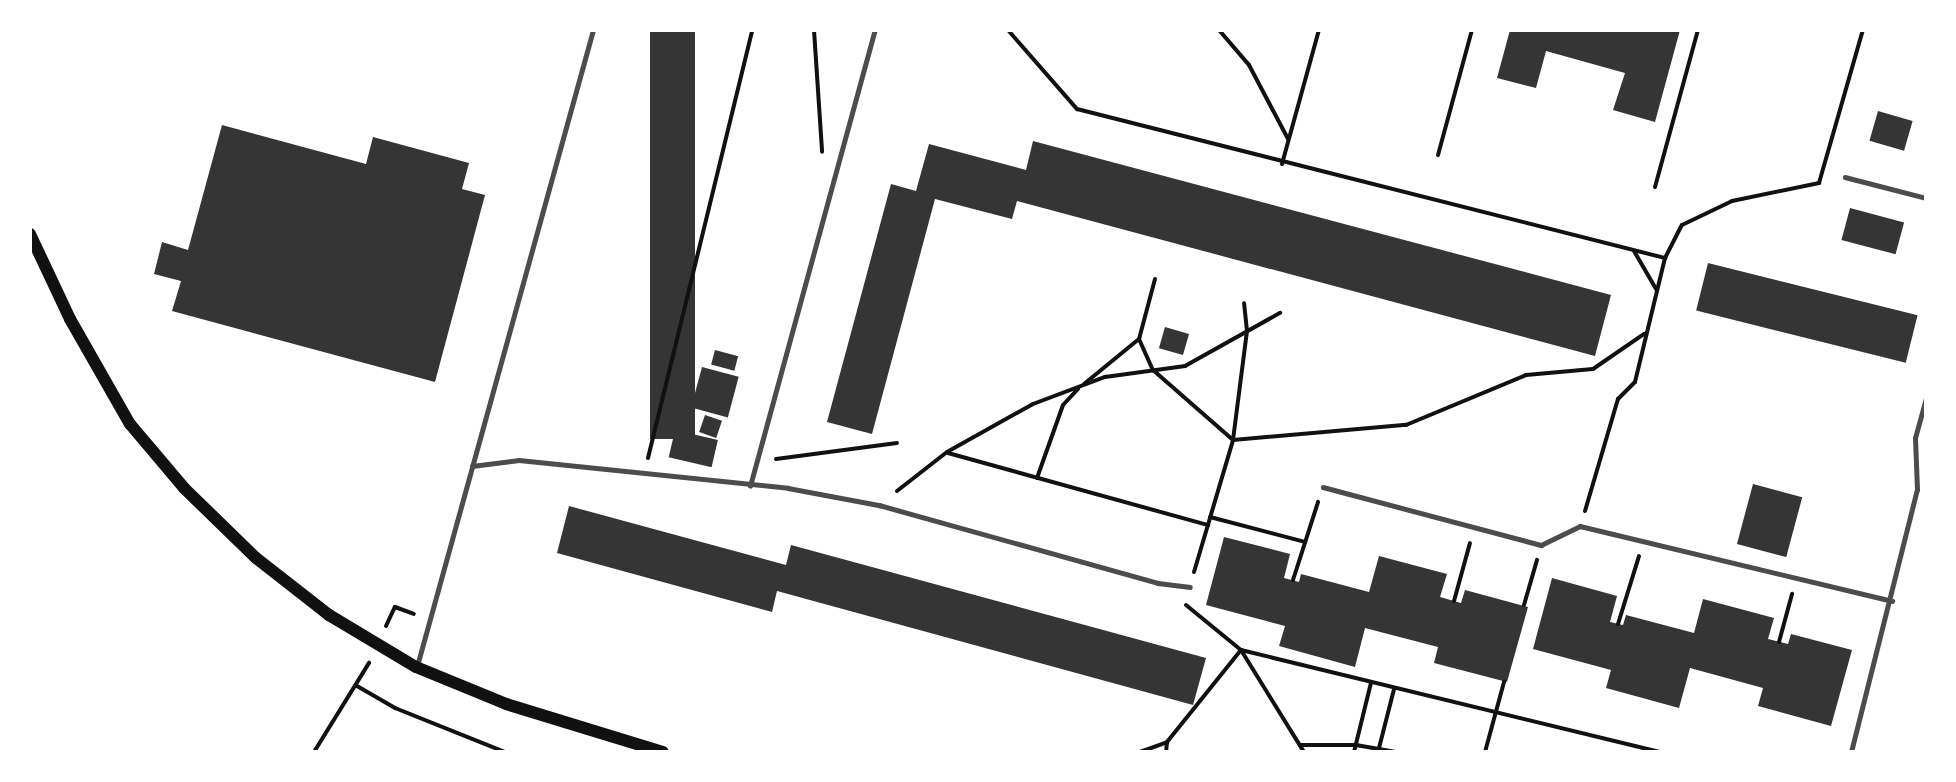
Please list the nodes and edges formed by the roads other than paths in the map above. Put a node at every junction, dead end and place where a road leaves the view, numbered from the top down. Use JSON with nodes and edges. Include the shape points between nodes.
{"nodes":[{"id":1,"x":593,"y":30,"type":"edge"},
{"id":2,"x":875,"y":30,"type":"edge"},
{"id":3,"x":1845,"y":177,"type":"dead end"},
{"id":4,"x":1926,"y":198,"type":"edge"},
{"id":5,"x":30,"y":234,"type":"edge"},
{"id":6,"x":1926,"y":398,"type":"edge"},
{"id":7,"x":472,"y":465,"type":"junction"},
{"id":8,"x":750,"y":486,"type":"junction"},
{"id":9,"x":1323,"y":487,"type":"road end"},
{"id":10,"x":1190,"y":587,"type":"road end"},
{"id":11,"x":1892,"y":602,"type":"junction"},
{"id":12,"x":416,"y":667,"type":"junction"},
{"id":13,"x":663,"y":752,"type":"edge"},
{"id":14,"x":1851,"y":752,"type":"edge"}],
"edges":[{"from":1,"to":7,"type":"lane"},
{"from":2,"to":8,"type":"lane"},
{"from":3,"to":4,"type":"lane"},
{"from":5,"to":12,"type":"main road","via":[[70,319],[138,433],[184,488],[256,558],[329,615]]},
{"from":6,"to":11,"type":"lane","via":[[1916,438],[1917,490]]},
{"from":7,"to":8,"type":"lane","via":[[519,460]]},
{"from":7,"to":12,"type":"lane"},
{"from":8,"to":10,"type":"lane","via":[[788,488],[879,505],[1158,583]]},
{"from":9,"to":11,"type":"lane","via":[[1541,546],[1580,526]]},
{"from":11,"to":14,"type":"lane"},
{"from":12,"to":13,"type":"main road","via":[[507,704]]}]}
